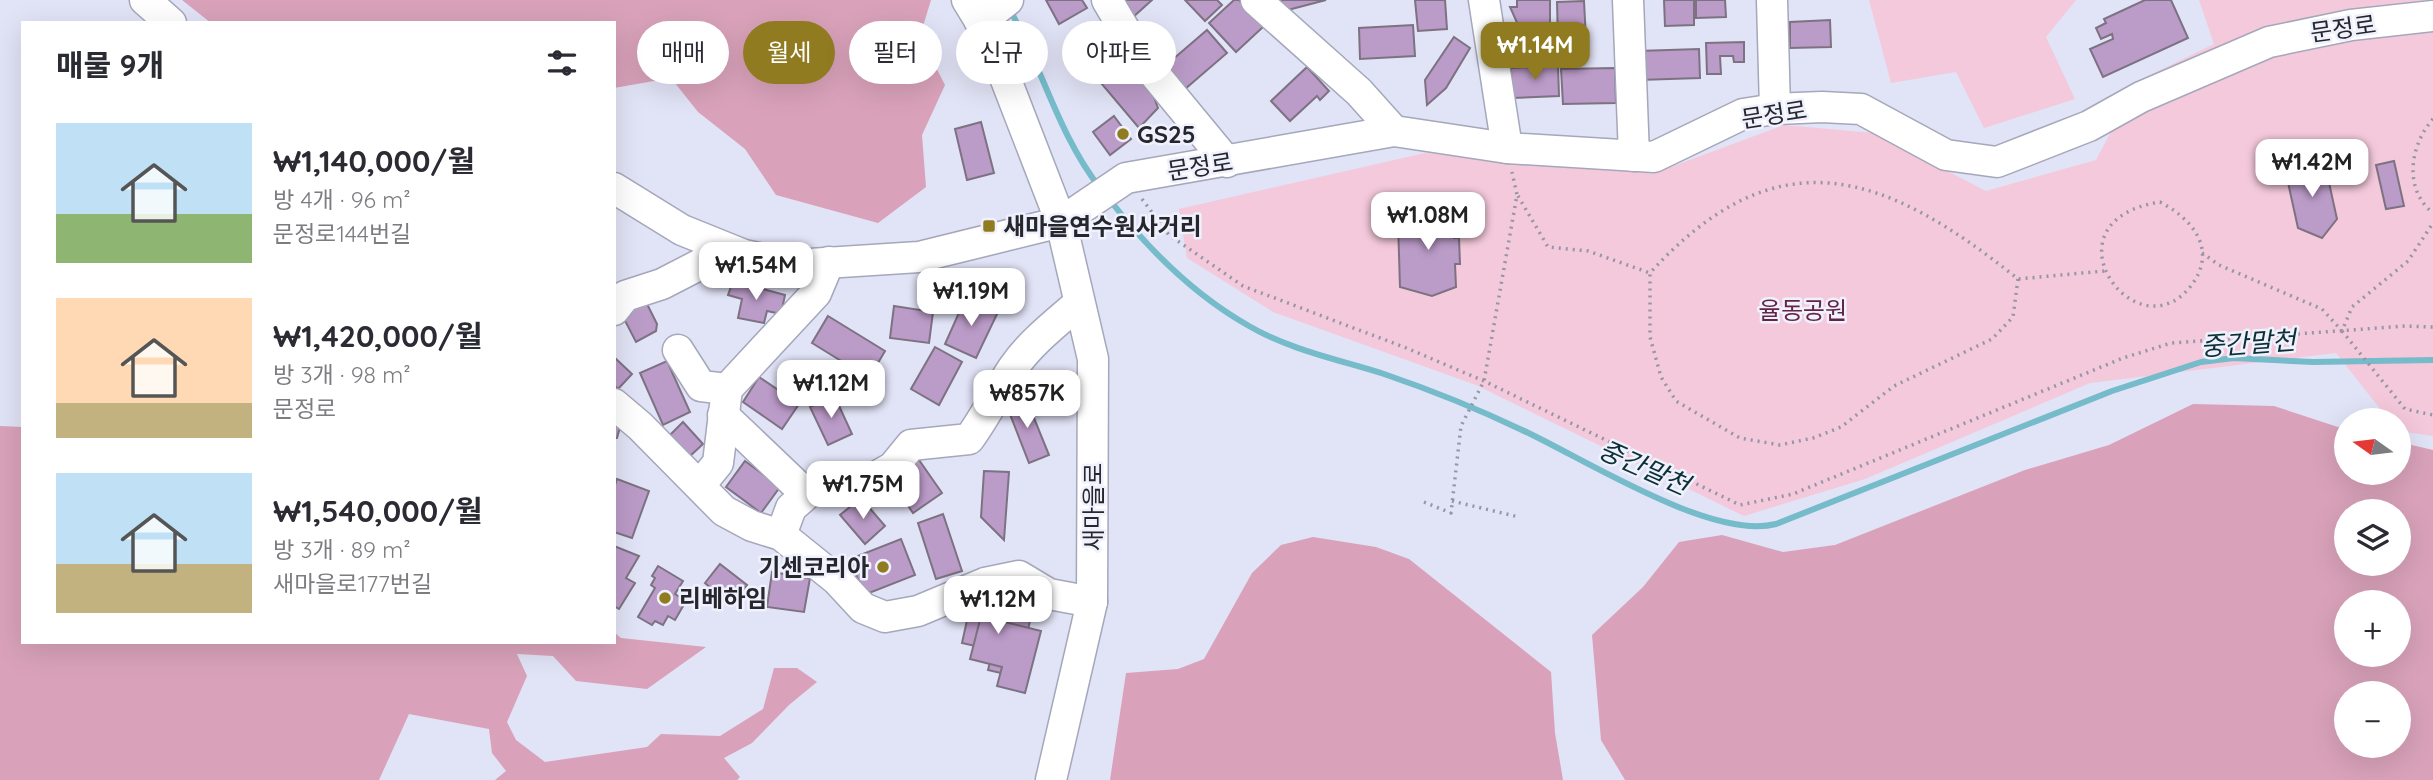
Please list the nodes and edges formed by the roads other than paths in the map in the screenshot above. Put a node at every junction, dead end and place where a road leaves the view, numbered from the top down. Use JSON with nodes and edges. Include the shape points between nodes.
{"nodes":[{"id":1,"x":145,"y":0,"type":"edge"},
{"id":2,"x":1107,"y":0,"type":"edge"},
{"id":3,"x":1256,"y":0,"type":"edge"},
{"id":4,"x":1483,"y":0,"type":"edge"},
{"id":5,"x":1628,"y":0,"type":"edge"},
{"id":6,"x":1772,"y":0,"type":"edge"},
{"id":7,"x":988,"y":8,"type":"edge"},
{"id":8,"x":2433,"y":16,"type":"edge"},
{"id":9,"x":169,"y":21,"type":"edge"},
{"id":10,"x":1775,"y":108,"type":"junction"},
{"id":11,"x":1394,"y":131,"type":"junction"},
{"id":12,"x":1509,"y":155,"type":"junction"},
{"id":13,"x":1634,"y":156,"type":"junction"},
{"id":14,"x":1227,"y":162,"type":"junction"},
{"id":15,"x":616,"y":189,"type":"edge"},
{"id":16,"x":1061,"y":222,"type":"junction"},
{"id":17,"x":728,"y":250,"type":"junction"},
{"id":18,"x":829,"y":262,"type":"junction"},
{"id":19,"x":1079,"y":303,"type":"junction"},
{"id":20,"x":616,"y":307,"type":"edge"},
{"id":21,"x":678,"y":350,"type":"dead end"},
{"id":22,"x":725,"y":402,"type":"junction"},
{"id":23,"x":616,"y":406,"type":"edge"},
{"id":24,"x":700,"y":485,"type":"junction"},
{"id":25,"x":806,"y":494,"type":"junction"},
{"id":26,"x":781,"y":536,"type":"junction"},
{"id":27,"x":1092,"y":601,"type":"junction"},
{"id":28,"x":1051,"y":780,"type":"edge"}],
"edges":[{"from":1,"to":9,"type":"street"},
{"from":2,"to":14,"type":"street","via":[[1142,59]]},
{"from":3,"to":11,"type":"street","via":[[1359,92]]},
{"from":4,"to":12,"type":"street"},
{"from":5,"to":13,"type":"street"},
{"from":6,"to":10,"type":"street"},
{"from":7,"to":16,"type":"street","name":"새마을로","via":[[989,36]]},
{"from":8,"to":10,"type":"street","name":"문정로","via":[[2351,25],[2270,42],[1997,162],[1946,155],[1861,110]]},
{"from":10,"to":13,"type":"street","name":"문정로","via":[[1743,114],[1654,157]]},
{"from":11,"to":12,"type":"street","name":"문정로"},
{"from":11,"to":14,"type":"street","name":"문정로"},
{"from":12,"to":13,"type":"street","name":"문정로"},
{"from":14,"to":16,"type":"street","name":"문정로","via":[[1122,180]]},
{"from":15,"to":17,"type":"street","via":[[682,230]]},
{"from":16,"to":18,"type":"street","via":[[919,257]]},
{"from":16,"to":19,"type":"street","name":"새마을로"},
{"from":17,"to":18,"type":"street","via":[[794,265]]},
{"from":17,"to":20,"type":"street","via":[[663,284],[625,296]]},
{"from":18,"to":22,"type":"street","via":[[816,293]]},
{"from":19,"to":25,"type":"street","via":[[1014,367],[969,439],[911,445],[893,467],[872,479],[817,485]]},
{"from":19,"to":27,"type":"street","name":"새마을로","via":[[1093,359]]},
{"from":21,"to":22,"type":"street","via":[[701,386]]},
{"from":22,"to":24,"type":"street","via":[[718,463]]},
{"from":22,"to":25,"type":"street"},
{"from":23,"to":24,"type":"street"},
{"from":24,"to":26,"type":"street","via":[[724,511]]},
{"from":25,"to":26,"type":"street","via":[[790,508]]},
{"from":26,"to":27,"type":"street","via":[[837,580],[863,608],[885,617],[918,611],[985,583],[1019,576],[1049,594]]},
{"from":27,"to":28,"type":"street","name":"새마을로"}]}
